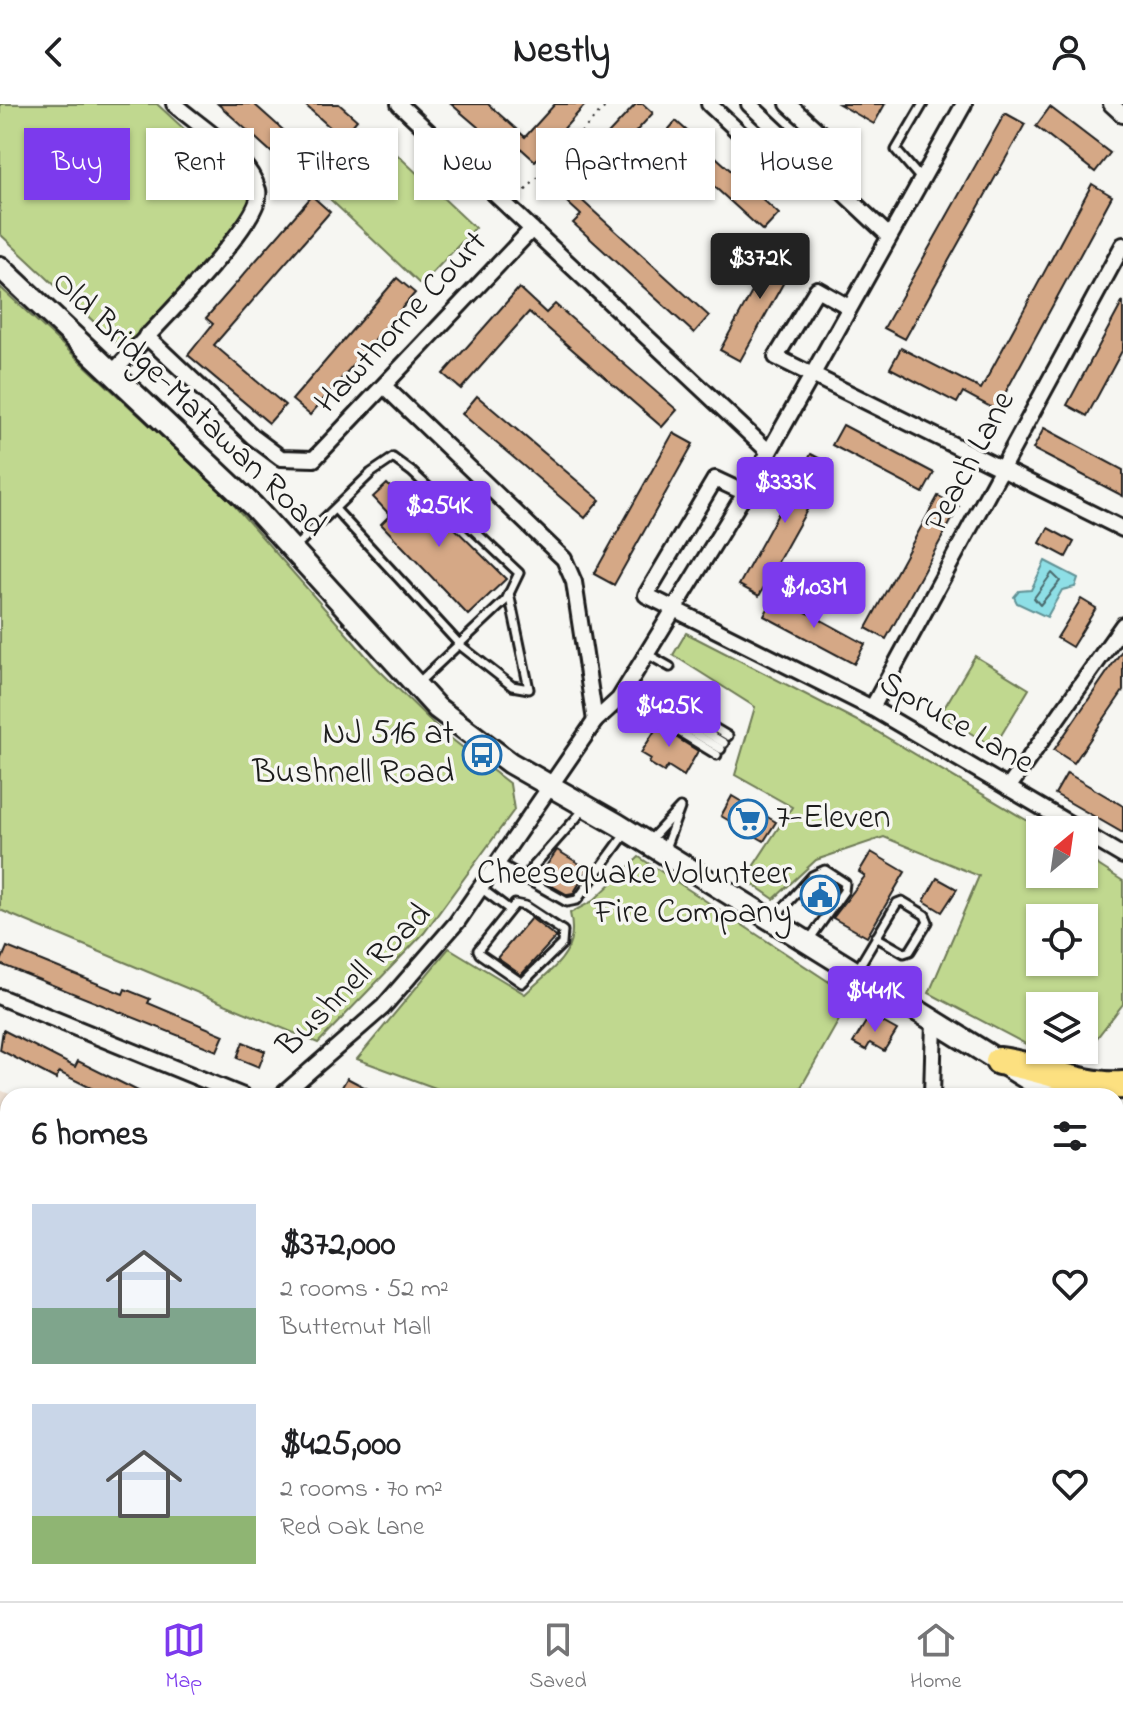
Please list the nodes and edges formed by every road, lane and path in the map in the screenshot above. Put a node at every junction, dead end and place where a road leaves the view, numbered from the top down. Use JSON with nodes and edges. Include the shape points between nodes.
{"nodes":[{"id":1,"x":174,"y":104,"type":"edge"},
{"id":2,"x":399,"y":104,"type":"edge"},
{"id":3,"x":608,"y":104,"type":"edge"},
{"id":4,"x":709,"y":104,"type":"edge"},
{"id":5,"x":749,"y":104,"type":"edge"},
{"id":6,"x":788,"y":104,"type":"edge"},
{"id":7,"x":923,"y":104,"type":"edge"},
{"id":8,"x":964,"y":104,"type":"edge"},
{"id":9,"x":735,"y":128,"type":"edge"},
{"id":10,"x":775,"y":128,"type":"edge"},
{"id":11,"x":815,"y":128,"type":"edge"},
{"id":12,"x":921,"y":179,"type":"junction"},
{"id":13,"x":851,"y":200,"type":"edge"},
{"id":14,"x":509,"y":207,"type":"junction"},
{"id":15,"x":532,"y":229,"type":"junction"},
{"id":16,"x":889,"y":236,"type":"junction"},
{"id":17,"x":1123,"y":245,"type":"edge"},
{"id":18,"x":0,"y":267,"type":"edge"},
{"id":19,"x":849,"y":307,"type":"junction"},
{"id":20,"x":146,"y":336,"type":"junction"},
{"id":21,"x":112,"y":373,"type":"junction"},
{"id":22,"x":812,"y":375,"type":"junction"},
{"id":23,"x":385,"y":387,"type":"junction"},
{"id":24,"x":769,"y":452,"type":"junction"},
{"id":25,"x":1002,"y":468,"type":"junction"},
{"id":26,"x":745,"y":493,"type":"junction"},
{"id":27,"x":335,"y":509,"type":"junction"},
{"id":28,"x":1123,"y":529,"type":"edge"},
{"id":29,"x":292,"y":550,"type":"junction"},
{"id":30,"x":509,"y":593,"type":"junction"},
{"id":31,"x":672,"y":609,"type":"junction"},
{"id":32,"x":1123,"y":625,"type":"edge"},
{"id":33,"x":461,"y":646,"type":"junction"},
{"id":34,"x":646,"y":653,"type":"junction"},
{"id":35,"x":670,"y":667,"type":"dead end"},
{"id":36,"x":416,"y":684,"type":"junction"},
{"id":37,"x":653,"y":705,"type":"junction"},
{"id":38,"x":872,"y":708,"type":"junction"},
{"id":39,"x":595,"y":721,"type":"junction"},
{"id":40,"x":722,"y":746,"type":"junction"},
{"id":41,"x":551,"y":787,"type":"junction"},
{"id":42,"x":1008,"y":788,"type":"junction"},
{"id":43,"x":586,"y":807,"type":"junction"},
{"id":44,"x":1056,"y":816,"type":"edge"},
{"id":45,"x":628,"y":831,"type":"junction"},
{"id":46,"x":1098,"y":841,"type":"edge"},
{"id":47,"x":655,"y":848,"type":"junction"},
{"id":48,"x":1123,"y":856,"type":"edge"},
{"id":49,"x":500,"y":864,"type":"junction"},
{"id":50,"x":524,"y":877,"type":"junction"},
{"id":51,"x":482,"y":889,"type":"junction"},
{"id":52,"x":510,"y":910,"type":"junction"},
{"id":53,"x":772,"y":920,"type":"junction"},
{"id":54,"x":876,"y":937,"type":"junction"},
{"id":55,"x":808,"y":942,"type":"junction"},
{"id":56,"x":856,"y":972,"type":"junction"},
{"id":57,"x":0,"y":997,"type":"edge"},
{"id":58,"x":934,"y":1020,"type":"junction"},
{"id":59,"x":999,"y":1061,"type":"junction"},
{"id":60,"x":1123,"y":1085,"type":"edge"},
{"id":61,"x":223,"y":1088,"type":"edge"},
{"id":62,"x":290,"y":1088,"type":"edge"},
{"id":63,"x":932,"y":1088,"type":"edge"},
{"id":64,"x":1035,"y":1088,"type":"edge"}],
"edges":[{"from":1,"to":20,"type":"street","via":[[246,167],[259,193],[257,210],[236,240]]},
{"from":2,"to":14,"type":"street"},
{"from":3,"to":14,"type":"path"},
{"from":4,"to":9,"type":"street"},
{"from":5,"to":10,"type":"street"},
{"from":6,"to":11,"type":"street"},
{"from":7,"to":12,"type":"lane","via":[[896,150]]},
{"from":8,"to":12,"type":"street","name":"Bushnell Road"},
{"from":12,"to":16,"type":"street","name":"Bushnell Road"},
{"from":13,"to":16,"type":"street"},
{"from":14,"to":15,"type":"street"},
{"from":15,"to":23,"type":"street","name":"Hawthorne Court"},
{"from":15,"to":24,"type":"street"},
{"from":16,"to":19,"type":"street","name":"Bushnell Road"},
{"from":17,"to":25,"type":"street","name":"Peach Lane"},
{"from":18,"to":21,"type":"main road","name":"Old Bridge-Matawan Road"},
{"from":19,"to":22,"type":"street","name":"Bushnell Road"},
{"from":19,"to":22,"type":"street","via":[[817,289],[776,357]]},
{"from":20,"to":21,"type":"street"},
{"from":20,"to":23,"type":"street","name":"Hawthorne Court","via":[[281,458],[314,459]]},
{"from":21,"to":29,"type":"main road","name":"Old Bridge-Matawan Road","via":[[253,506]]},
{"from":22,"to":24,"type":"street","name":"Bushnell Road"},
{"from":22,"to":25,"type":"street"},
{"from":23,"to":39,"type":"street","via":[[564,559],[574,582]]},
{"from":24,"to":26,"type":"street","name":"Bushnell Road"},
{"from":25,"to":28,"type":"street"},
{"from":25,"to":38,"type":"street","name":"Peach Lane"},
{"from":26,"to":31,"type":"street","name":"Bushnell Road"},
{"from":26,"to":31,"type":"street","via":[[715,479],[646,595]]},
{"from":27,"to":29,"type":"lane"},
{"from":27,"to":30,"type":"lane","via":[[393,458],[519,573]]},
{"from":27,"to":33,"type":"lane"},
{"from":29,"to":36,"type":"main road","name":"Old Bridge-Matawan Road"},
{"from":30,"to":33,"type":"lane"},
{"from":30,"to":33,"type":"lane","via":[[529,689],[512,686]]},
{"from":31,"to":34,"type":"street","name":"Bushnell Road"},
{"from":31,"to":38,"type":"street","name":"Spruce Lane"},
{"from":32,"to":42,"type":"street"},
{"from":33,"to":36,"type":"lane"},
{"from":34,"to":35,"type":"lane"},
{"from":34,"to":39,"type":"street","name":"Bushnell Road","via":[[619,699]]},
{"from":36,"to":41,"type":"main road","name":"Old Bridge-Matawan Road","via":[[437,708]]},
{"from":37,"to":37,"type":"lane","via":[[663,715]]},
{"from":37,"to":40,"type":"lane"},
{"from":38,"to":42,"type":"street","name":"Spruce Lane"},
{"from":39,"to":41,"type":"street","name":"Bushnell Road"},
{"from":40,"to":40,"type":"lane","via":[[679,724]]},
{"from":41,"to":43,"type":"main road","name":"Old Bridge-Matawan Road"},
{"from":41,"to":49,"type":"street","name":"Bushnell Road"},
{"from":42,"to":44,"type":"street","name":"Spruce Lane"},
{"from":43,"to":45,"type":"main road","name":"Old Bridge-Matawan Road"},
{"from":43,"to":50,"type":"lane"},
{"from":45,"to":47,"type":"main road","name":"Old Bridge-Matawan Road"},
{"from":45,"to":50,"type":"lane","via":[[577,900],[567,902]]},
{"from":46,"to":48,"type":"street","name":"Spruce Lane"},
{"from":47,"to":47,"type":"lane","via":[[680,808]]},
{"from":47,"to":53,"type":"main road","name":"Old Bridge-Matawan Road"},
{"from":49,"to":50,"type":"lane"},
{"from":49,"to":51,"type":"street","name":"Bushnell Road"},
{"from":51,"to":52,"type":"lane"},
{"from":51,"to":62,"type":"street","name":"Bushnell Road","via":[[383,1007]]},
{"from":52,"to":52,"type":"lane","via":[[478,950],[522,983],[562,944],[563,931],[525,906],[515,904]]},
{"from":53,"to":55,"type":"main road","name":"Old Bridge-Matawan Road"},
{"from":53,"to":55,"type":"lane","via":[[812,876],[825,870],[845,883],[844,891]]},
{"from":54,"to":54,"type":"lane","via":[[902,901],[928,922],[904,953]]},
{"from":54,"to":56,"type":"lane"},
{"from":55,"to":56,"type":"main road","name":"Old Bridge-Matawan Road"},
{"from":56,"to":58,"type":"main road","name":"Old Bridge-Matawan Road"},
{"from":57,"to":61,"type":"street"},
{"from":58,"to":59,"type":"main road","name":"Old Bridge-Matawan Road"},
{"from":58,"to":63,"type":"street"},
{"from":59,"to":60,"type":"highway","via":[[1104,1086]]},
{"from":59,"to":64,"type":"main road","name":"Old Bridge-Matawan Road"}]}
